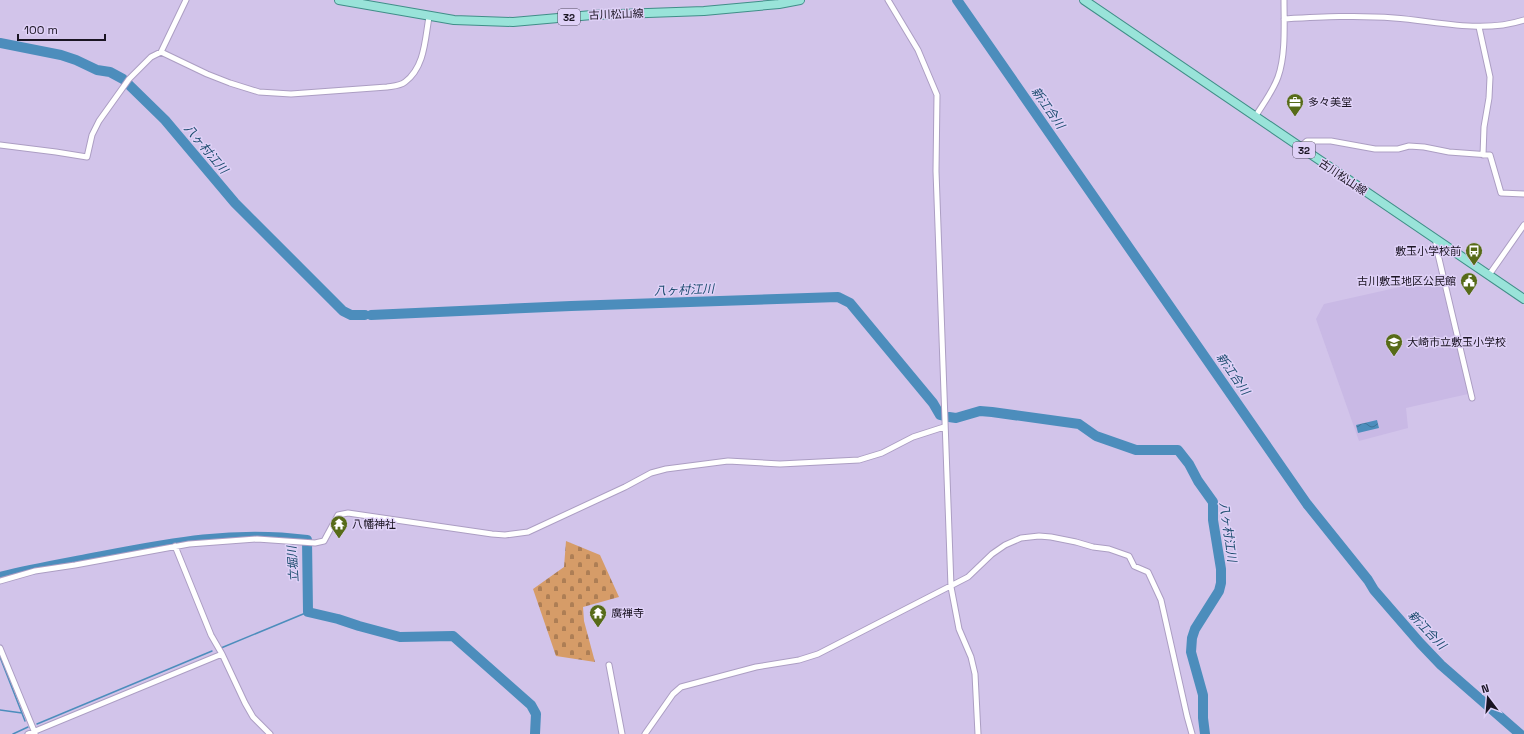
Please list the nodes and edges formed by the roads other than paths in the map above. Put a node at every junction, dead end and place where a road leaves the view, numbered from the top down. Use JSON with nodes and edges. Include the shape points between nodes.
{"nodes":[{"id":1,"x":186,"y":0,"type":"edge"},
{"id":2,"x":339,"y":0,"type":"edge"},
{"id":3,"x":800,"y":0,"type":"edge"},
{"id":4,"x":888,"y":0,"type":"edge"},
{"id":5,"x":1084,"y":0,"type":"edge"},
{"id":6,"x":1284,"y":0,"type":"edge"},
{"id":7,"x":354,"y":1,"type":"edge"},
{"id":8,"x":429,"y":17,"type":"junction"},
{"id":9,"x":1284,"y":19,"type":"junction"},
{"id":10,"x":1524,"y":20,"type":"edge"},
{"id":11,"x":1479,"y":27,"type":"junction"},
{"id":12,"x":161,"y":52,"type":"junction"},
{"id":13,"x":1255,"y":117,"type":"junction"},
{"id":14,"x":0,"y":145,"type":"edge"},
{"id":15,"x":1300,"y":148,"type":"junction"},
{"id":16,"x":1483,"y":155,"type":"junction"},
{"id":17,"x":1524,"y":194,"type":"edge"},
{"id":18,"x":1524,"y":226,"type":"edge"},
{"id":19,"x":1436,"y":240,"type":"junction"},
{"id":20,"x":1489,"y":275,"type":"junction"},
{"id":21,"x":1524,"y":299,"type":"edge"},
{"id":22,"x":1472,"y":398,"type":"dead end"},
{"id":23,"x":944,"y":427,"type":"junction"},
{"id":24,"x":175,"y":546,"type":"junction"},
{"id":25,"x":0,"y":581,"type":"edge"},
{"id":26,"x":951,"y":586,"type":"junction"},
{"id":27,"x":0,"y":648,"type":"edge"},
{"id":28,"x":222,"y":654,"type":"junction"},
{"id":29,"x":609,"y":665,"type":"dead end"},
{"id":30,"x":35,"y":733,"type":"edge"},
{"id":31,"x":28,"y":734,"type":"edge"},
{"id":32,"x":270,"y":734,"type":"edge"},
{"id":33,"x":622,"y":734,"type":"edge"},
{"id":34,"x":645,"y":734,"type":"edge"},
{"id":35,"x":978,"y":734,"type":"edge"},
{"id":36,"x":1192,"y":734,"type":"edge"}],
"edges":[{"from":1,"to":12,"type":"street"},
{"from":2,"to":7,"type":"main road","name":"古川松山線","number":"32"},
{"from":3,"to":8,"type":"main road","name":"古川松山線","number":"32","via":[[704,11],[592,15],[513,22]]},
{"from":4,"to":23,"type":"street","via":[[918,50],[937,95],[936,171]]},
{"from":5,"to":13,"type":"main road","name":"古川松山線","number":"32"},
{"from":6,"to":9,"type":"street"},
{"from":7,"to":8,"type":"main road","name":"古川松山線","number":"32"},
{"from":8,"to":12,"type":"street","via":[[418,67],[405,82],[387,87],[291,94],[259,92],[207,74]]},
{"from":9,"to":11,"type":"street","via":[[1362,16]]},
{"from":9,"to":13,"type":"street","via":[[1278,76]]},
{"from":10,"to":11,"type":"street","via":[[1512,24]]},
{"from":11,"to":16,"type":"street","via":[[1490,77]]},
{"from":12,"to":14,"type":"street","via":[[151,57],[124,85],[96,126],[87,157]]},
{"from":13,"to":15,"type":"main road","name":"古川松山線","number":"32"},
{"from":15,"to":16,"type":"street","via":[[1307,141],[1331,141],[1376,148],[1398,149],[1409,146]]},
{"from":15,"to":19,"type":"main road","name":"古川松山線","number":"32"},
{"from":16,"to":17,"type":"street","via":[[1490,155],[1501,193]]},
{"from":18,"to":20,"type":"street"},
{"from":19,"to":20,"type":"main road","name":"古川松山線","number":"32"},
{"from":19,"to":22,"type":"street"},
{"from":20,"to":21,"type":"main road","name":"古川松山線","number":"32"},
{"from":23,"to":24,"type":"street","via":[[859,460],[780,464],[728,461],[666,469],[651,473],[528,532],[511,535],[348,513],[338,515],[324,541],[315,543],[257,539]]},
{"from":23,"to":26,"type":"street"},
{"from":24,"to":25,"type":"street","via":[[35,571]]},
{"from":24,"to":28,"type":"street","via":[[211,635]]},
{"from":26,"to":34,"type":"street","via":[[818,654],[681,687],[673,694]]},
{"from":26,"to":35,"type":"street","via":[[959,629],[972,663]]},
{"from":26,"to":36,"type":"street","via":[[968,577],[992,554],[1020,538],[1051,537],[1109,549],[1129,556],[1134,566],[1148,572],[1161,600]]},
{"from":27,"to":30,"type":"street"},
{"from":28,"to":30,"type":"street"},
{"from":28,"to":32,"type":"street","via":[[253,717]]},
{"from":29,"to":33,"type":"street"},
{"from":30,"to":31,"type":"street"}]}
